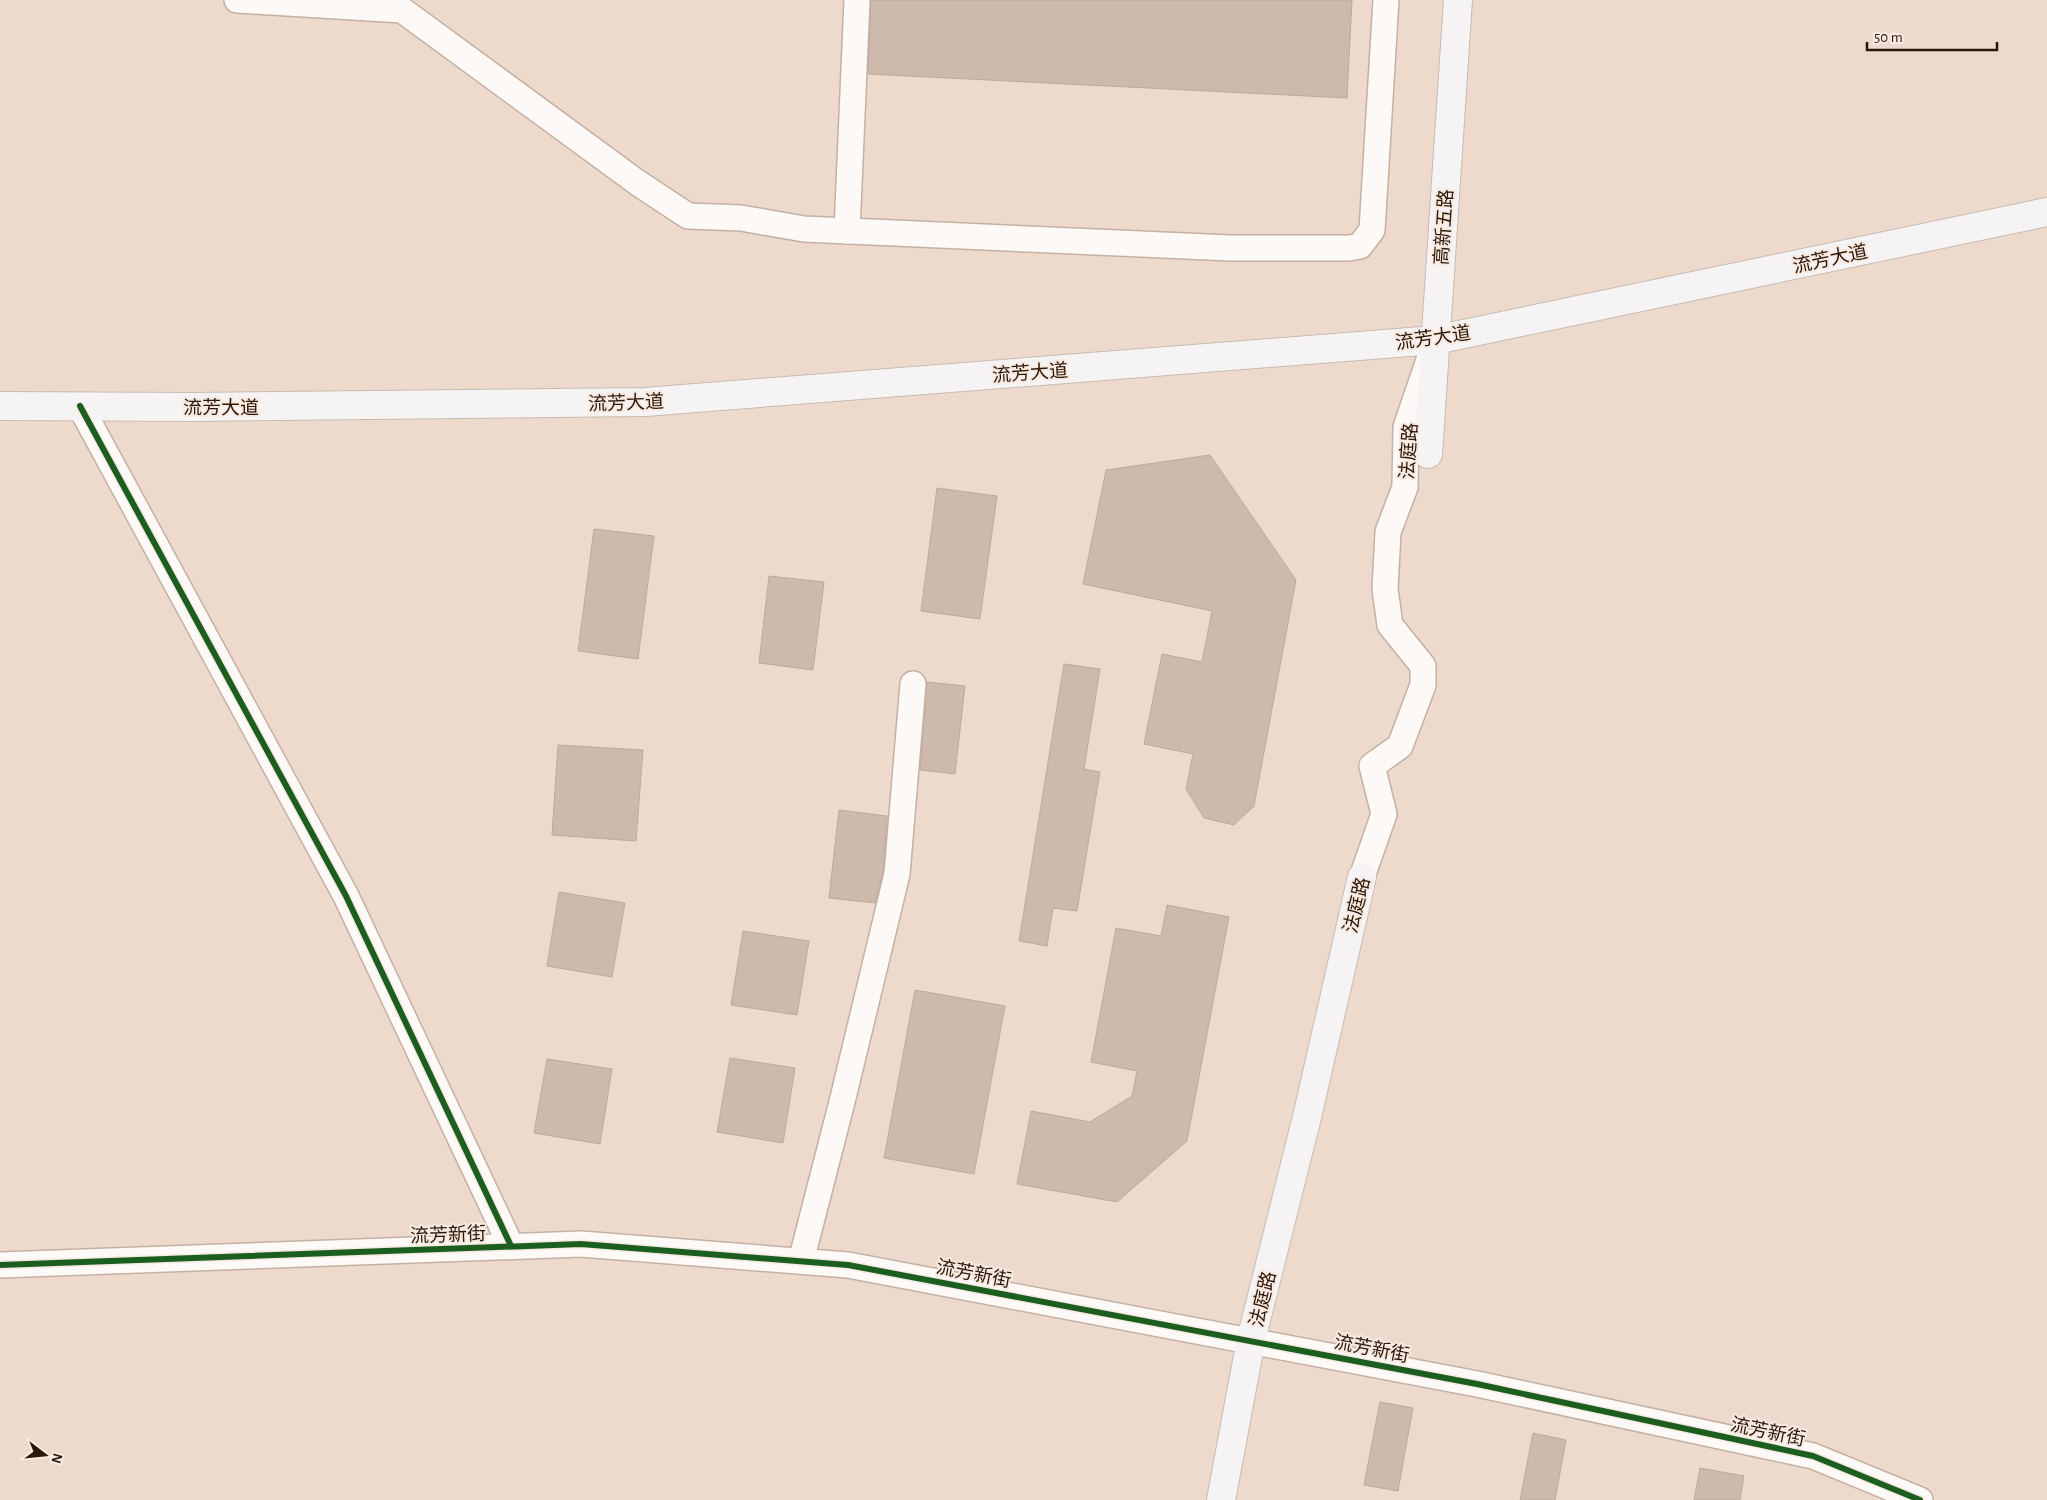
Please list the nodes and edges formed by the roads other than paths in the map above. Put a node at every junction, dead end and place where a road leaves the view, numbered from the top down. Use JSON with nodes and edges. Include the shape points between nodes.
{"nodes":[{"id":1,"x":237,"y":0,"type":"edge"},
{"id":2,"x":856,"y":0,"type":"edge"},
{"id":3,"x":1386,"y":0,"type":"edge"},
{"id":4,"x":1458,"y":0,"type":"edge"},
{"id":5,"x":2047,"y":212,"type":"edge"},
{"id":6,"x":847,"y":231,"type":"junction"},
{"id":7,"x":1435,"y":340,"type":"junction"},
{"id":8,"x":0,"y":406,"type":"edge"},
{"id":9,"x":80,"y":406,"type":"junction"},
{"id":10,"x":1428,"y":454,"type":"dead end"},
{"id":11,"x":912,"y":684,"type":"dead end"},
{"id":12,"x":1362,"y":877,"type":"joint"},
{"id":13,"x":511,"y":1246,"type":"junction"},
{"id":14,"x":801,"y":1261,"type":"junction"},
{"id":15,"x":0,"y":1265,"type":"edge"},
{"id":16,"x":1251,"y":1340,"type":"junction"},
{"id":17,"x":1222,"y":1500,"type":"edge"},
{"id":18,"x":1920,"y":1500,"type":"edge"}],
"edges":[{"from":1,"to":6,"type":"street","via":[[402,10],[688,216],[741,218],[804,229]]},
{"from":2,"to":6,"type":"street"},
{"from":3,"to":6,"type":"street","via":[[1372,230],[1360,246],[1231,248]]},
{"from":4,"to":7,"type":"main road","name":"高新五路"},
{"from":5,"to":7,"type":"main road","name":"流芳大道"},
{"from":7,"to":9,"type":"main road","name":"流芳大道","via":[[645,402]]},
{"from":7,"to":10,"type":"main road","name":"高新五路"},
{"from":7,"to":12,"type":"street","name":"法庭路","via":[[1406,427],[1405,487],[1388,532],[1386,589],[1390,625],[1423,666],[1423,685],[1400,746],[1372,766],[1384,814]]},
{"from":8,"to":9,"type":"main road","name":"流芳大道"},
{"from":9,"to":13,"type":"street","via":[[346,896]]},
{"from":11,"to":14,"type":"street","via":[[897,874]]},
{"from":12,"to":16,"type":"main road","name":"法庭路"},
{"from":13,"to":14,"type":"street","name":"流芳新街","via":[[581,1244]]},
{"from":13,"to":15,"type":"street","name":"流芳新街"},
{"from":14,"to":16,"type":"street","name":"流芳新街","via":[[848,1265]]},
{"from":16,"to":17,"type":"main road","name":"法庭路"},
{"from":16,"to":18,"type":"street","name":"流芳新街","via":[[1477,1384],[1813,1456]]}]}
